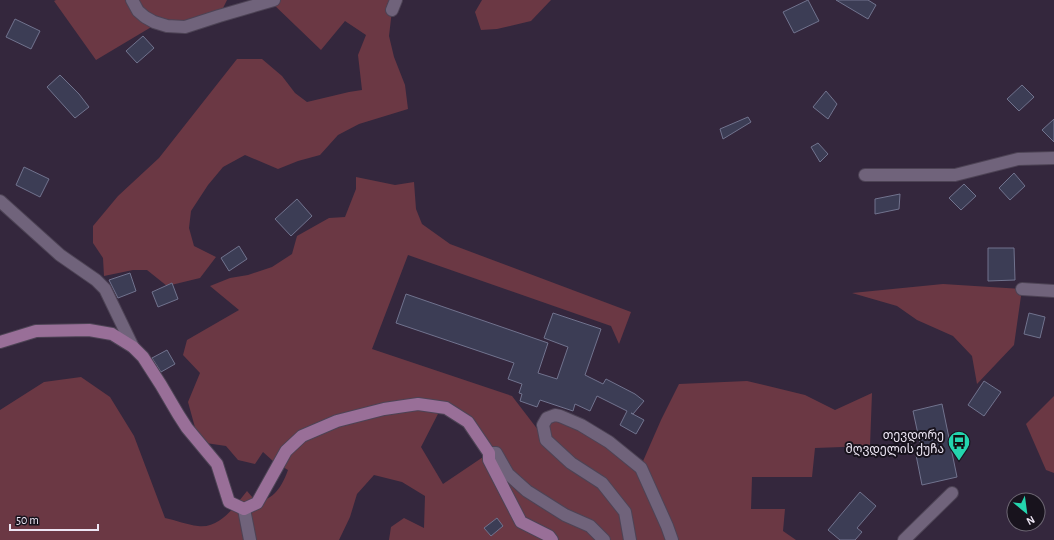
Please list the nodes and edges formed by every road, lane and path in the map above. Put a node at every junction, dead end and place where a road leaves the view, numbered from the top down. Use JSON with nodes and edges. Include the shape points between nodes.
{"nodes":[{"id":1,"x":132,"y":0,"type":"edge"},
{"id":2,"x":274,"y":0,"type":"edge"},
{"id":3,"x":1054,"y":158,"type":"edge"},
{"id":4,"x":864,"y":175,"type":"dead end"},
{"id":5,"x":0,"y":201,"type":"edge"},
{"id":6,"x":1022,"y":289,"type":"dead end"},
{"id":7,"x":1054,"y":291,"type":"edge"},
{"id":8,"x":0,"y":342,"type":"edge"},
{"id":9,"x":133,"y":346,"type":"junction"},
{"id":10,"x":489,"y":453,"type":"junction"},
{"id":11,"x":952,"y":493,"type":"dead end"},
{"id":12,"x":244,"y":509,"type":"junction"},
{"id":13,"x":250,"y":540,"type":"edge"},
{"id":14,"x":552,"y":540,"type":"edge"},
{"id":15,"x":604,"y":540,"type":"edge"},
{"id":16,"x":630,"y":540,"type":"edge"},
{"id":17,"x":672,"y":540,"type":"edge"},
{"id":18,"x":904,"y":540,"type":"edge"}],
"edges":[{"from":1,"to":2,"type":"street","via":[[138,11],[154,22],[185,27]]},
{"from":3,"to":4,"type":"street","via":[[1018,159],[956,175]]},
{"from":5,"to":9,"type":"street","via":[[60,255],[105,289]]},
{"from":6,"to":7,"type":"street"},
{"from":8,"to":9,"type":"street","via":[[36,331],[89,330],[112,334]]},
{"from":9,"to":12,"type":"street","via":[[187,428],[217,464],[229,502]]},
{"from":10,"to":12,"type":"street","via":[[468,422],[446,408],[418,404],[384,409],[337,421],[302,436],[286,451],[257,503]]},
{"from":10,"to":14,"type":"street","via":[[489,460],[521,522],[550,536]]},
{"from":10,"to":15,"type":"street","via":[[496,453],[508,474],[527,491],[565,515],[590,526]]},
{"from":11,"to":18,"type":"street"},
{"from":12,"to":13,"type":"street"},
{"from":16,"to":17,"type":"street","via":[[625,512],[602,483],[571,463],[546,440],[542,424],[547,418],[560,416],[581,425],[609,442],[641,468]]}]}
